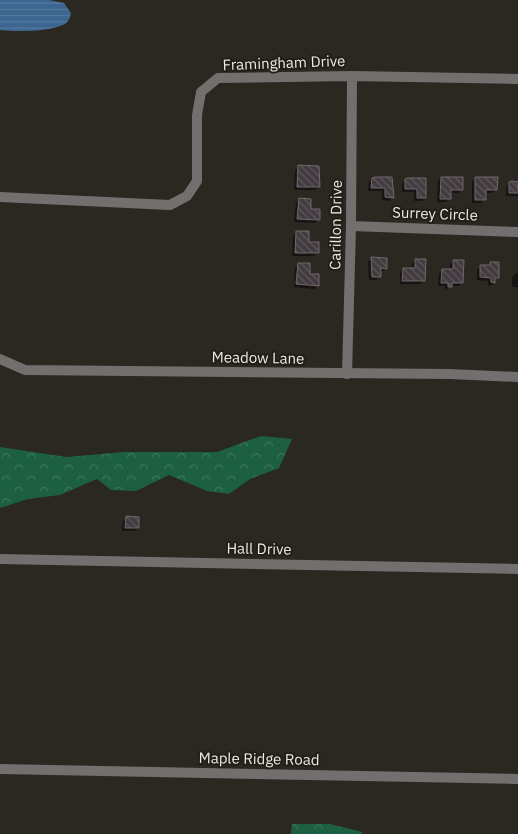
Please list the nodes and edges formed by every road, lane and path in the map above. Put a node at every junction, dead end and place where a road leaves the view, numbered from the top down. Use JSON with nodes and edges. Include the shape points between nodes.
{"nodes":[{"id":1,"x":352,"y":76,"type":"junction"},
{"id":2,"x":518,"y":79,"type":"edge"},
{"id":3,"x":0,"y":197,"type":"edge"},
{"id":4,"x":351,"y":226,"type":"junction"},
{"id":5,"x":518,"y":232,"type":"edge"},
{"id":6,"x":0,"y":359,"type":"edge"},
{"id":7,"x":348,"y":374,"type":"junction"},
{"id":8,"x":518,"y":378,"type":"edge"},
{"id":9,"x":0,"y":559,"type":"edge"},
{"id":10,"x":518,"y":568,"type":"edge"},
{"id":11,"x":0,"y":768,"type":"edge"},
{"id":12,"x":518,"y":779,"type":"edge"}],
"edges":[{"from":1,"to":2,"type":"street","name":"Framingham Drive"},
{"from":1,"to":3,"type":"street","name":"Framingham Drive","via":[[218,78],[201,92],[197,115],[197,181],[188,196],[170,205]]},
{"from":1,"to":4,"type":"street","name":"Carillon Drive"},
{"from":4,"to":5,"type":"street","name":"Surrey Circle"},
{"from":4,"to":7,"type":"street","name":"Carillon Drive"},
{"from":6,"to":7,"type":"street","name":"Meadow Lane","via":[[25,370]]},
{"from":7,"to":8,"type":"street","name":"Meadow Lane"},
{"from":9,"to":10,"type":"street","name":"Hall Drive"},
{"from":11,"to":12,"type":"street","name":"Maple Ridge Road"}]}
